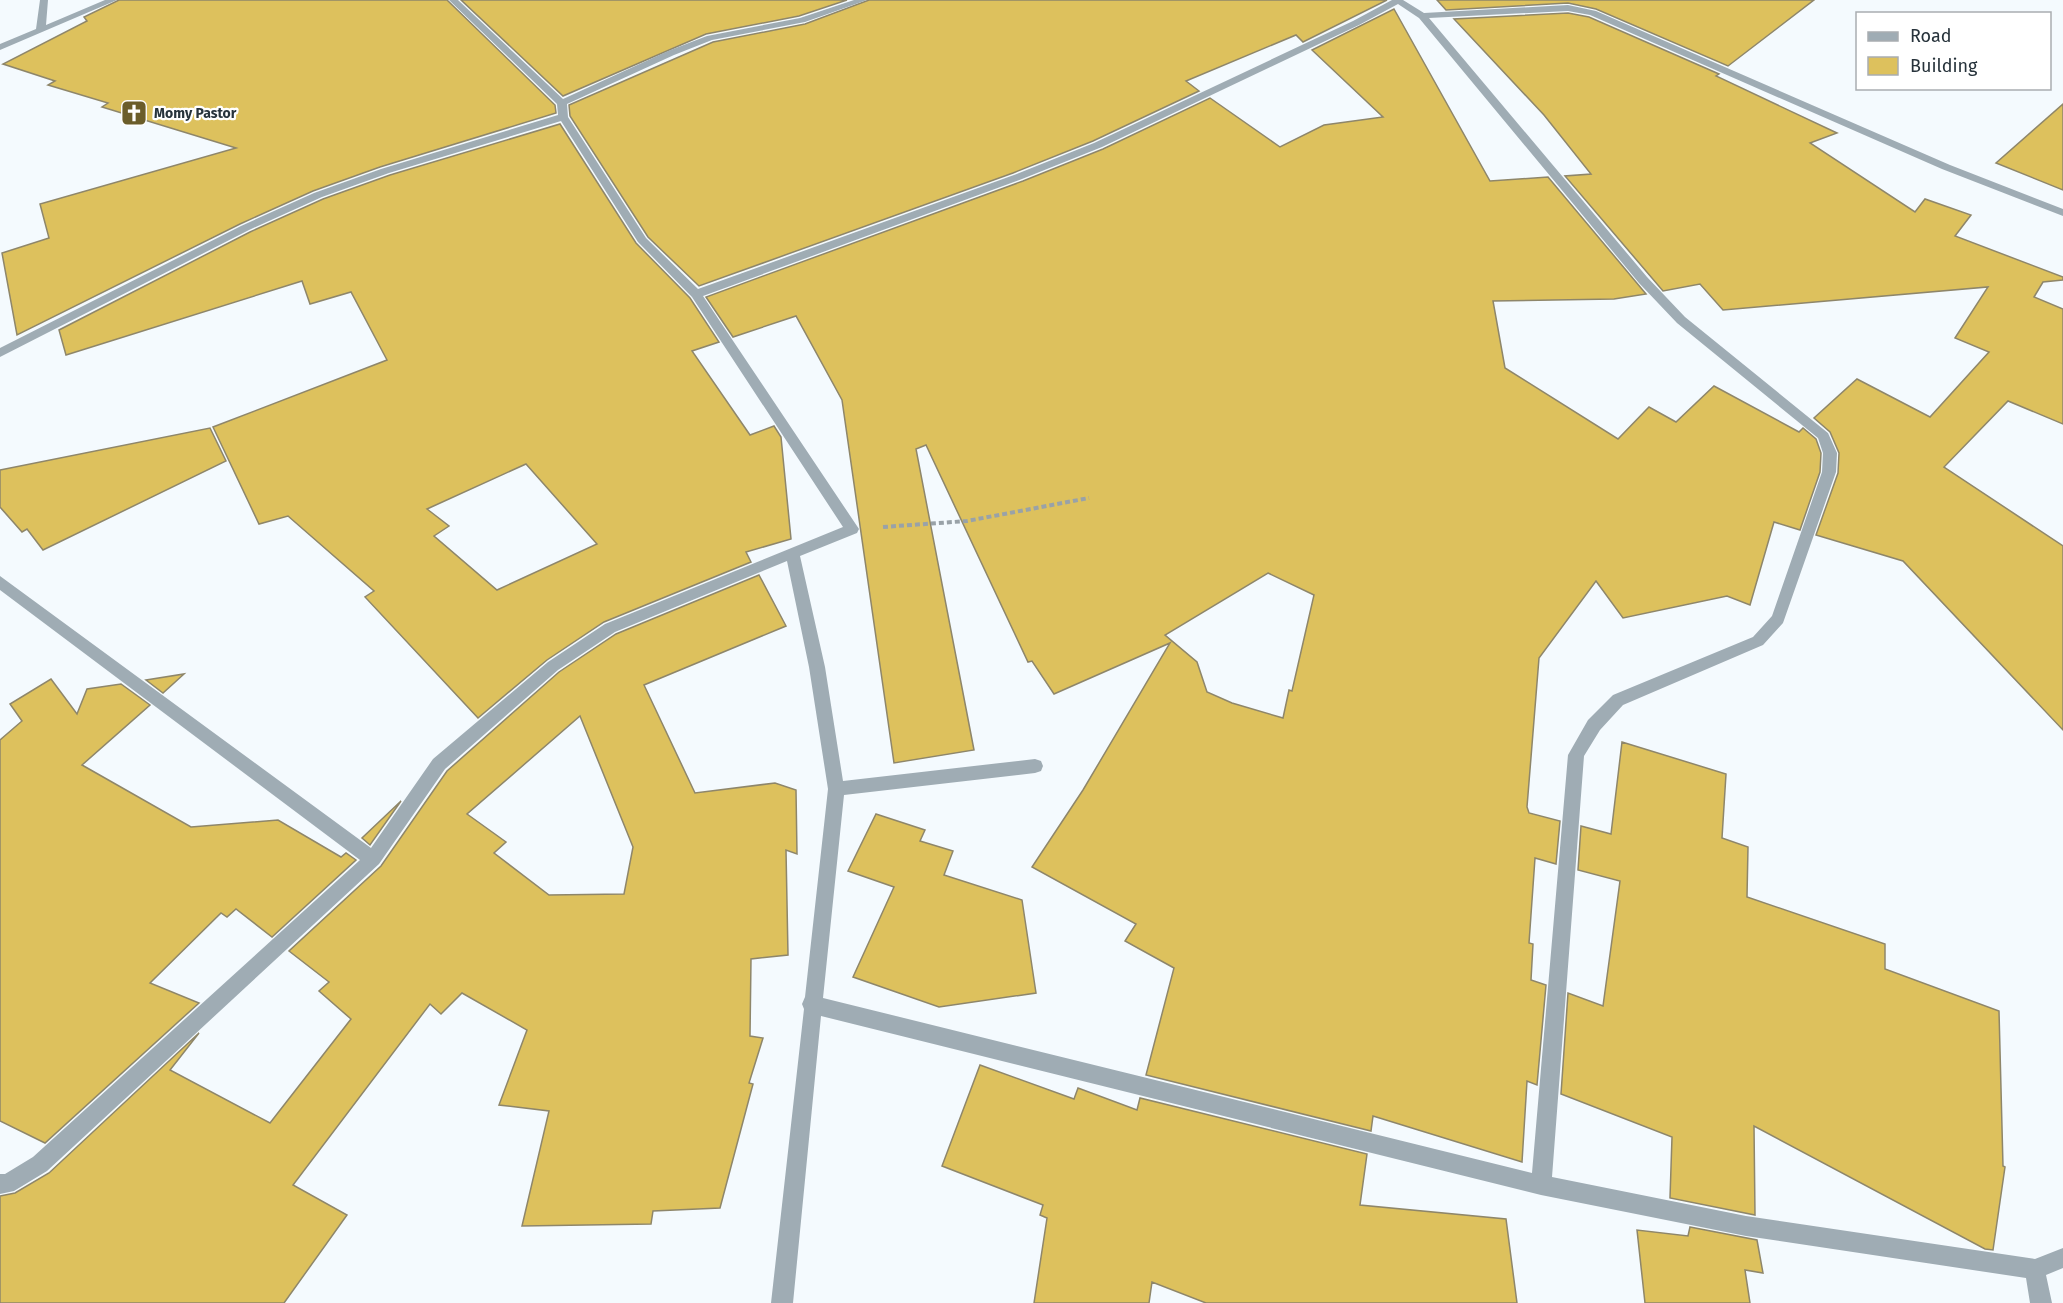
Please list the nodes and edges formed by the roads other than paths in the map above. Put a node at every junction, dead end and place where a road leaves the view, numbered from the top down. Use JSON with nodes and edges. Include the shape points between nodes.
{"nodes":[{"id":1,"x":44,"y":0,"type":"edge"},
{"id":2,"x":113,"y":0,"type":"edge"},
{"id":3,"x":453,"y":0,"type":"edge"},
{"id":4,"x":863,"y":0,"type":"edge"},
{"id":5,"x":1398,"y":0,"type":"edge"},
{"id":6,"x":1422,"y":16,"type":"junction"},
{"id":7,"x":41,"y":29,"type":"junction"},
{"id":8,"x":0,"y":46,"type":"edge"},
{"id":9,"x":562,"y":103,"type":"junction"},
{"id":10,"x":563,"y":117,"type":"junction"},
{"id":11,"x":2063,"y":213,"type":"edge"},
{"id":12,"x":696,"y":294,"type":"junction"},
{"id":13,"x":0,"y":353,"type":"edge"},
{"id":14,"x":793,"y":554,"type":"junction"},
{"id":15,"x":0,"y":582,"type":"edge"},
{"id":16,"x":1035,"y":766,"type":"dead end"},
{"id":17,"x":836,"y":789,"type":"junction"},
{"id":18,"x":373,"y":859,"type":"junction"},
{"id":19,"x":812,"y":1004,"type":"junction"},
{"id":20,"x":0,"y":1184,"type":"edge"},
{"id":21,"x":1541,"y":1185,"type":"junction"},
{"id":22,"x":2063,"y":1258,"type":"edge"},
{"id":23,"x":2035,"y":1269,"type":"junction"},
{"id":24,"x":782,"y":1303,"type":"edge"},
{"id":25,"x":2041,"y":1303,"type":"edge"}],
"edges":[{"from":1,"to":7,"type":"street"},
{"from":2,"to":7,"type":"street"},
{"from":3,"to":9,"type":"street"},
{"from":4,"to":9,"type":"street","via":[[802,20],[710,38]]},
{"from":5,"to":6,"type":"street"},
{"from":5,"to":12,"type":"street","via":[[1098,145]]},
{"from":6,"to":11,"type":"street","via":[[1568,8],[1593,13],[1946,167]]},
{"from":6,"to":21,"type":"street","via":[[1643,280],[1681,320],[1823,436],[1830,453],[1828,472],[1778,618],[1758,641],[1618,700],[1594,725],[1576,755]]},
{"from":7,"to":8,"type":"street"},
{"from":9,"to":10,"type":"street"},
{"from":10,"to":12,"type":"street","via":[[642,240]]},
{"from":10,"to":13,"type":"street","via":[[318,195]]},
{"from":12,"to":14,"type":"street","via":[[852,529]]},
{"from":14,"to":17,"type":"street","via":[[817,667]]},
{"from":14,"to":18,"type":"street","via":[[610,628],[553,666],[439,764]]},
{"from":15,"to":18,"type":"street"},
{"from":16,"to":17,"type":"street"},
{"from":17,"to":19,"type":"street"},
{"from":18,"to":20,"type":"street","via":[[40,1164],[7,1184]]},
{"from":19,"to":21,"type":"street"},
{"from":19,"to":24,"type":"street"},
{"from":21,"to":23,"type":"street","via":[[1746,1226]]},
{"from":22,"to":23,"type":"street"},
{"from":23,"to":25,"type":"street"}]}
